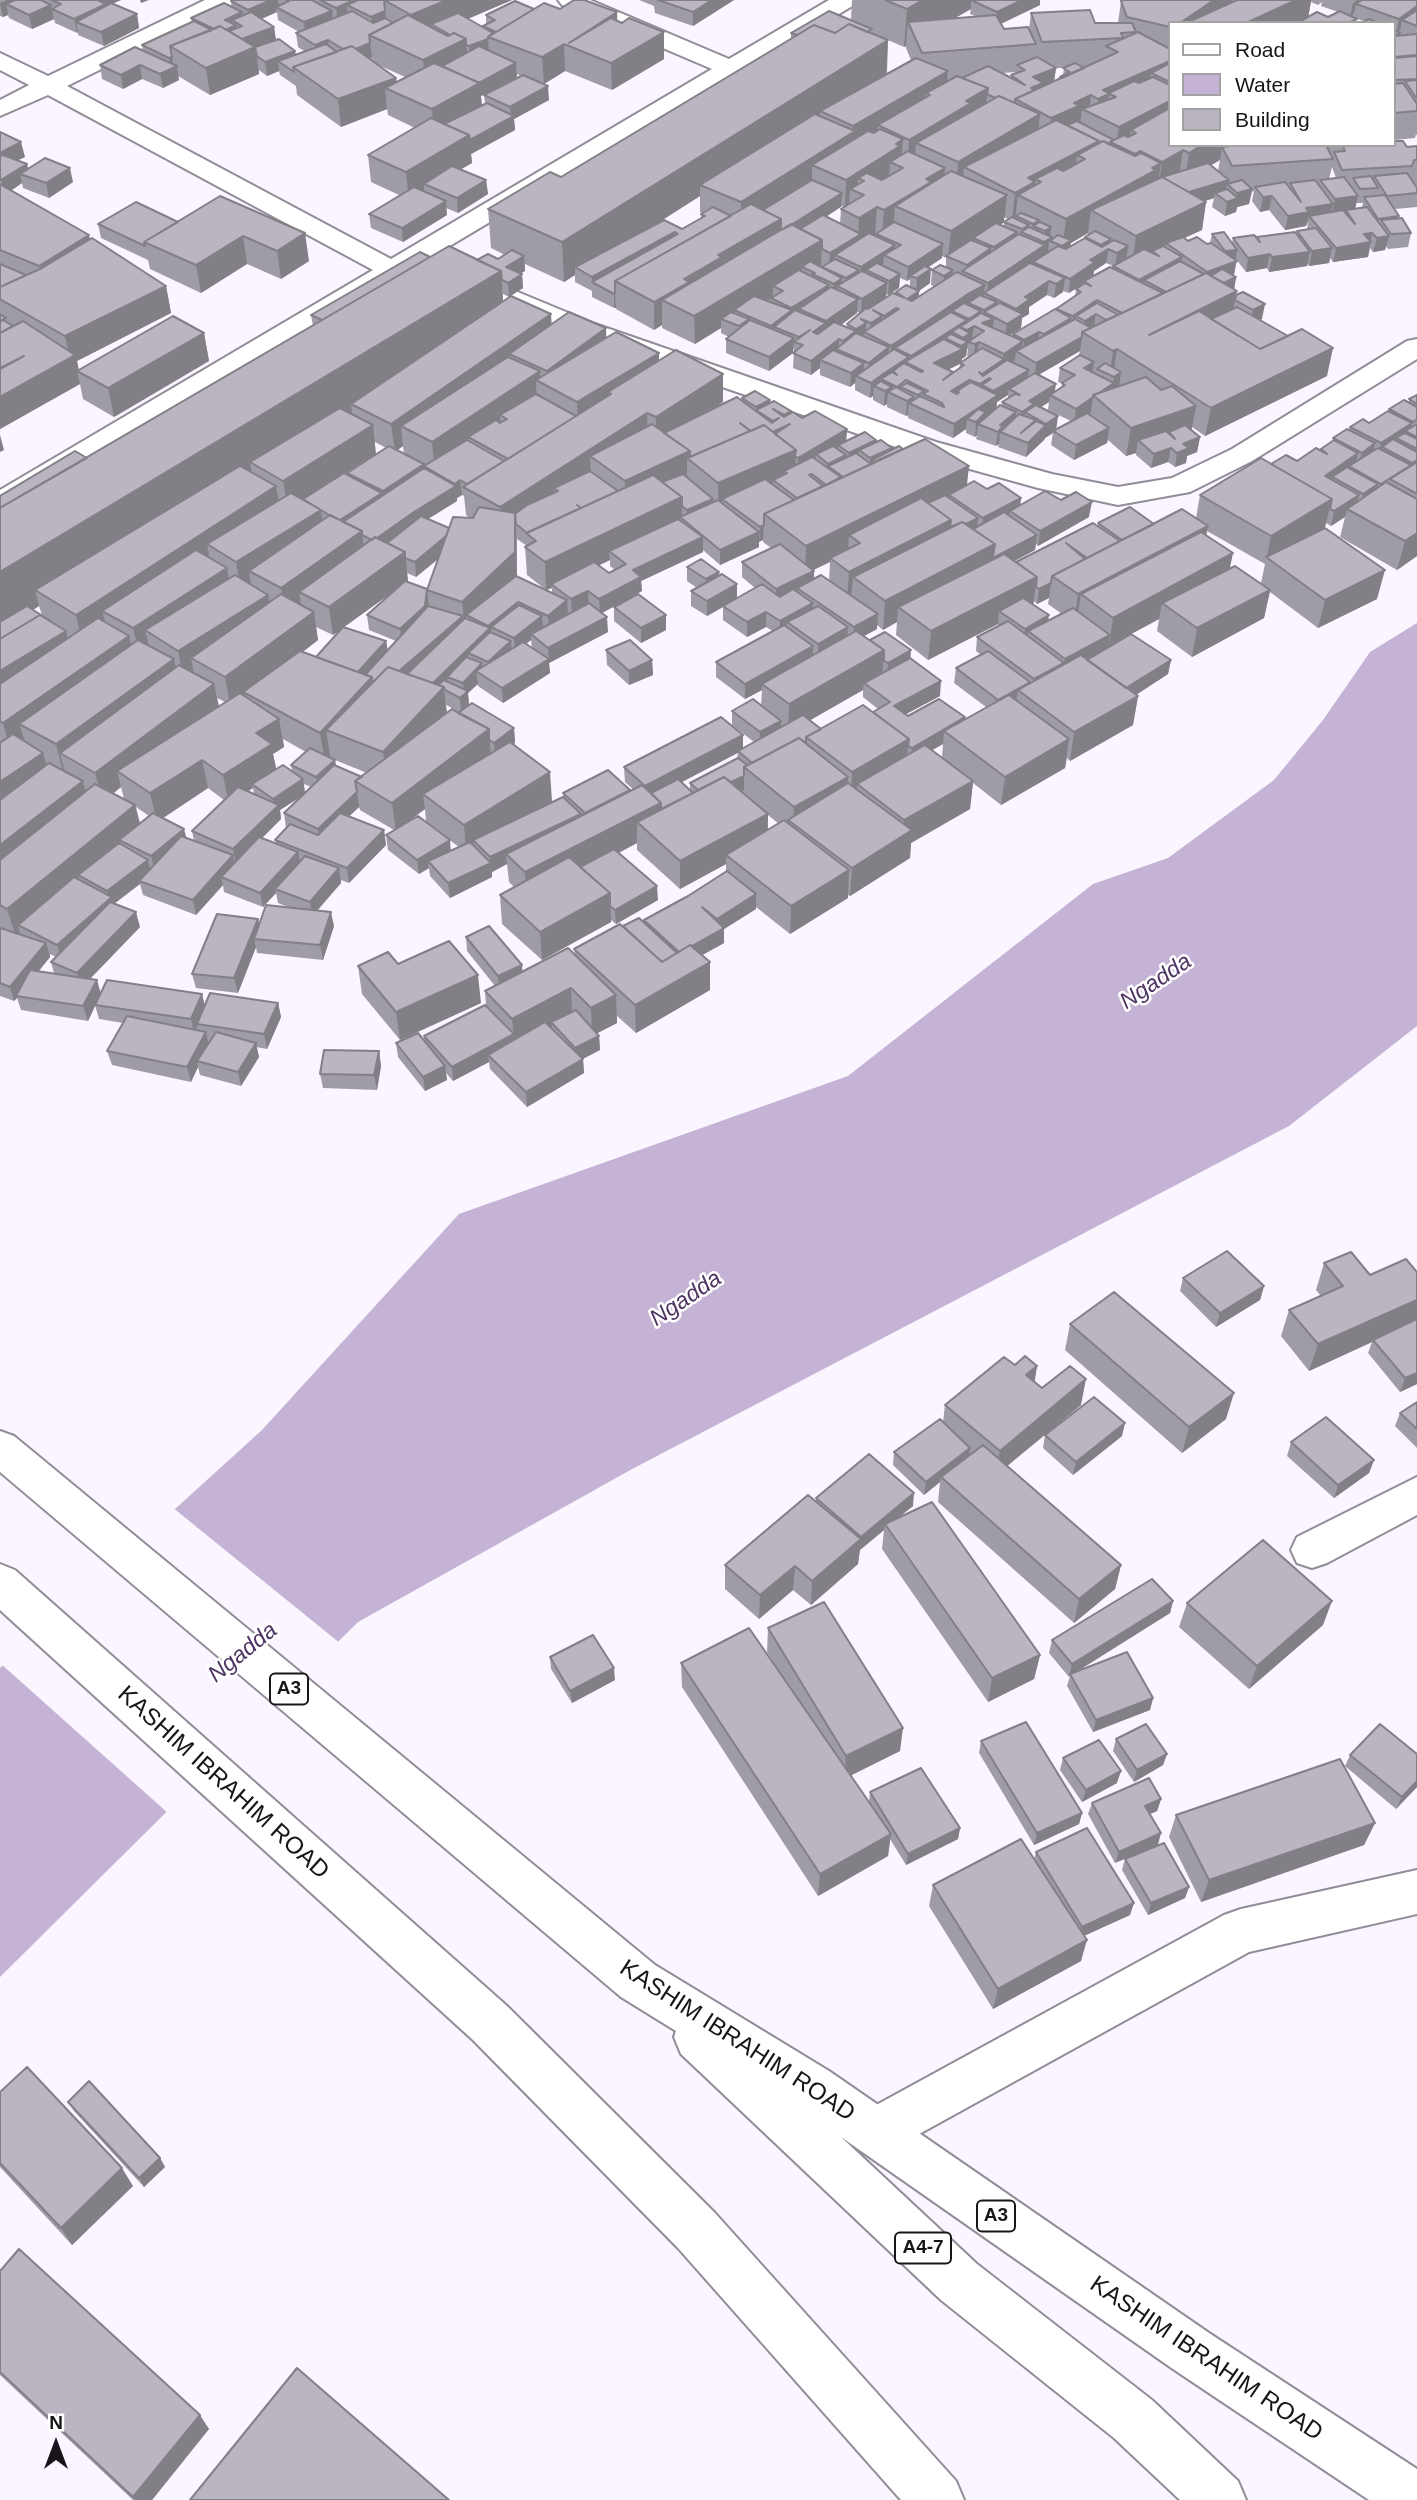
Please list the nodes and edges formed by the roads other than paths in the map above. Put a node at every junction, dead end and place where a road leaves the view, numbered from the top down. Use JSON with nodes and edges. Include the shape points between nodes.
{"nodes":[{"id":1,"x":222,"y":0,"type":"edge"},
{"id":2,"x":570,"y":0,"type":"edge"},
{"id":3,"x":846,"y":0,"type":"edge"},
{"id":4,"x":0,"y":60,"type":"edge"},
{"id":5,"x":729,"y":68,"type":"junction"},
{"id":6,"x":50,"y":85,"type":"junction"},
{"id":7,"x":0,"y":109,"type":"edge"},
{"id":8,"x":404,"y":263,"type":"junction"},
{"id":9,"x":1417,"y":346,"type":"edge"},
{"id":10,"x":0,"y":502,"type":"edge"},
{"id":11,"x":0,"y":1448,"type":"edge"},
{"id":12,"x":1417,"y":1495,"type":"edge"},
{"id":13,"x":1312,"y":1550,"type":"dead end"},
{"id":14,"x":0,"y":1583,"type":"edge"},
{"id":15,"x":1417,"y":1892,"type":"edge"},
{"id":16,"x":638,"y":1981,"type":"junction"},
{"id":17,"x":875,"y":2132,"type":"junction"},
{"id":18,"x":937,"y":2500,"type":"edge"},
{"id":19,"x":1219,"y":2500,"type":"edge"},
{"id":20,"x":1416,"y":2500,"type":"edge"}],
"edges":[{"from":1,"to":6,"type":"main road"},
{"from":2,"to":5,"type":"main road"},
{"from":3,"to":5,"type":"main road"},
{"from":4,"to":6,"type":"main road"},
{"from":5,"to":8,"type":"main road"},
{"from":6,"to":7,"type":"main road"},
{"from":6,"to":8,"type":"main road"},
{"from":8,"to":9,"type":"main road","via":[[926,448],[1118,496],[1180,486],[1242,454]]},
{"from":8,"to":10,"type":"main road"},
{"from":11,"to":16,"type":"main road","name":"KASHIM IBRAHIM ROAD","number":"A3"},
{"from":12,"to":13,"type":"main road"},
{"from":14,"to":18,"type":"main road","name":"KASHIM IBRAHIM ROAD","via":[[490,2023],[696,2230]]},
{"from":15,"to":17,"type":"main road","via":[[1241,1931]]},
{"from":16,"to":17,"type":"main road","name":"KASHIM IBRAHIM ROAD","number":"A3"},
{"from":16,"to":19,"type":"main road","number":"A4-7","via":[[959,2282],[1133,2419]]},
{"from":17,"to":20,"type":"main road","name":"KASHIM IBRAHIM ROAD","number":"A3"}]}
